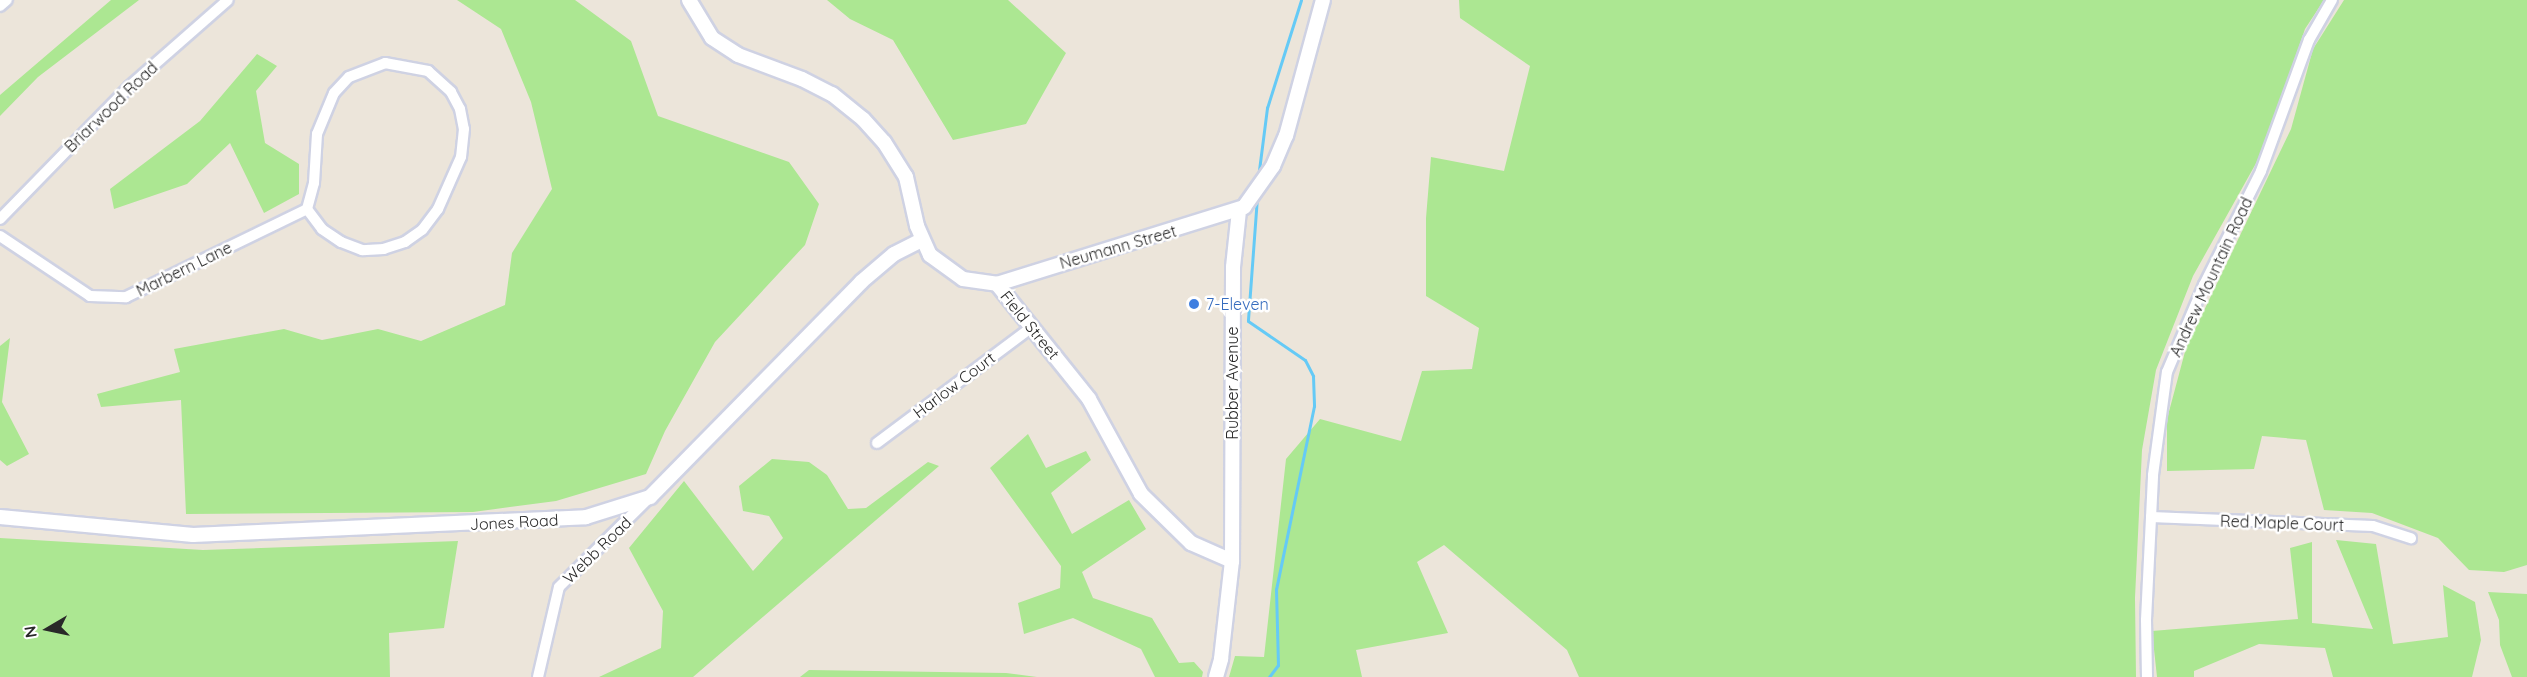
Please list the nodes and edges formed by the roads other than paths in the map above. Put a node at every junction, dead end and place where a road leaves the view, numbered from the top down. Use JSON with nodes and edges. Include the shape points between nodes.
{"nodes":[{"id":1,"x":7,"y":0,"type":"edge"},
{"id":2,"x":228,"y":0,"type":"edge"},
{"id":3,"x":689,"y":0,"type":"edge"},
{"id":4,"x":1323,"y":0,"type":"edge"},
{"id":5,"x":2332,"y":0,"type":"edge"},
{"id":6,"x":0,"y":6,"type":"edge"},
{"id":7,"x":307,"y":209,"type":"junction"},
{"id":8,"x":1242,"y":209,"type":"junction"},
{"id":9,"x":0,"y":219,"type":"edge"},
{"id":10,"x":0,"y":236,"type":"edge"},
{"id":11,"x":922,"y":240,"type":"junction"},
{"id":12,"x":997,"y":284,"type":"junction"},
{"id":13,"x":1032,"y":327,"type":"junction"},
{"id":14,"x":877,"y":443,"type":"dead end"},
{"id":15,"x":650,"y":497,"type":"junction"},
{"id":16,"x":0,"y":517,"type":"edge"},
{"id":17,"x":2151,"y":517,"type":"junction"},
{"id":18,"x":2411,"y":538,"type":"dead end"},
{"id":19,"x":1232,"y":561,"type":"junction"},
{"id":20,"x":538,"y":677,"type":"edge"},
{"id":21,"x":1216,"y":677,"type":"edge"},
{"id":22,"x":2147,"y":677,"type":"edge"}],
"edges":[{"from":1,"to":6,"type":"street"},
{"from":2,"to":9,"type":"street","name":"Briarwood Road","via":[[130,86]]},
{"from":3,"to":11,"type":"street","name":"Field Street","via":[[712,38],[738,56],[832,94],[873,129],[906,177]]},
{"from":4,"to":8,"type":"street","via":[[1286,136],[1263,182]]},
{"from":5,"to":17,"type":"street","name":"Andrew Mountain Road","via":[[2309,40],[2261,171],[2204,285],[2167,372],[2157,428]]},
{"from":7,"to":7,"type":"street","via":[[322,116],[334,93],[349,77],[385,63],[406,66],[428,71],[451,92],[464,129],[461,157],[438,209],[422,230],[405,242],[384,249],[362,250],[322,229]]},
{"from":7,"to":10,"type":"street","name":"Marbern Lane","via":[[126,297],[90,296]]},
{"from":8,"to":12,"type":"street","name":"Neumann Street"},
{"from":8,"to":19,"type":"street","name":"Rubber Avenue","via":[[1233,267]]},
{"from":11,"to":12,"type":"street","name":"Field Street","via":[[930,255],[951,272],[963,279]]},
{"from":11,"to":15,"type":"street","via":[[894,254],[861,282]]},
{"from":12,"to":13,"type":"street","name":"Field Street"},
{"from":13,"to":14,"type":"street","name":"Harlow Court"},
{"from":13,"to":19,"type":"street","name":"Field Street","via":[[1089,399],[1141,494],[1191,543]]},
{"from":15,"to":16,"type":"street","name":"Jones Road","via":[[565,520],[227,535],[147,532]]},
{"from":15,"to":20,"type":"street","name":"Webb Road","via":[[559,587]]},
{"from":17,"to":18,"type":"street","name":"Red Maple Court","via":[[2373,526]]},
{"from":17,"to":22,"type":"street","name":"Andrew Mountain Road","via":[[2145,630]]},
{"from":19,"to":21,"type":"street","name":"Rubber Avenue"}]}
